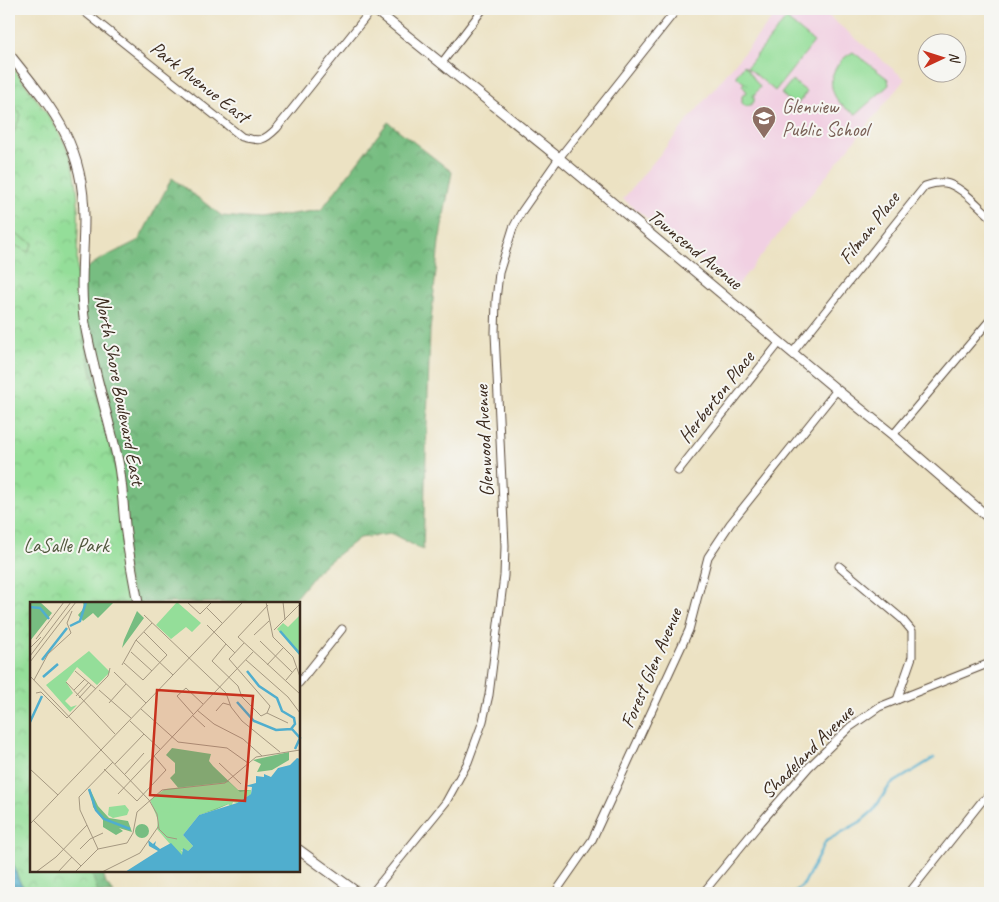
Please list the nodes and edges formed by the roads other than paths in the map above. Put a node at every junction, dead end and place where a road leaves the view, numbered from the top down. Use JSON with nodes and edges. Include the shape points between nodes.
{"nodes":[{"id":1,"x":81,"y":9,"type":"edge"},
{"id":2,"x":373,"y":9,"type":"edge"},
{"id":3,"x":483,"y":9,"type":"edge"},
{"id":4,"x":677,"y":9,"type":"edge"},
{"id":5,"x":9,"y":54,"type":"edge"},
{"id":6,"x":441,"y":64,"type":"junction"},
{"id":7,"x":559,"y":158,"type":"junction"},
{"id":8,"x":990,"y":216,"type":"edge"},
{"id":9,"x":990,"y":320,"type":"edge"},
{"id":10,"x":780,"y":342,"type":"junction"},
{"id":11,"x":792,"y":352,"type":"junction"},
{"id":12,"x":837,"y":390,"type":"junction"},
{"id":13,"x":893,"y":435,"type":"junction"},
{"id":14,"x":678,"y":471,"type":"dead end"},
{"id":15,"x":990,"y":519,"type":"edge"},
{"id":16,"x":839,"y":566,"type":"dead end"},
{"id":17,"x":138,"y":602,"type":"edge"},
{"id":18,"x":342,"y":630,"type":"dead end"},
{"id":19,"x":990,"y":663,"type":"edge"},
{"id":20,"x":300,"y":682,"type":"edge"},
{"id":21,"x":897,"y":700,"type":"junction"},
{"id":22,"x":990,"y":795,"type":"edge"},
{"id":23,"x":300,"y":851,"type":"edge"},
{"id":24,"x":358,"y":893,"type":"edge"},
{"id":25,"x":372,"y":893,"type":"edge"},
{"id":26,"x":555,"y":893,"type":"edge"},
{"id":27,"x":703,"y":893,"type":"edge"},
{"id":28,"x":909,"y":893,"type":"edge"}],
"edges":[{"from":1,"to":2,"type":"street","name":"Park Avenue East","via":[[242,137],[254,141],[266,139],[277,128]]},
{"from":2,"to":6,"type":"street","name":"Townsend Avenue"},
{"from":3,"to":6,"type":"street"},
{"from":4,"to":7,"type":"street","name":"Glenwood Avenue"},
{"from":5,"to":17,"type":"street","name":"North Shore Boulevard East","via":[[61,124],[79,172],[83,202],[85,323],[118,462]]},
{"from":6,"to":7,"type":"street","name":"Townsend Avenue"},
{"from":7,"to":10,"type":"street","name":"Townsend Avenue"},
{"from":7,"to":25,"type":"street","name":"Glenwood Avenue","via":[[513,228],[499,273],[495,333],[504,576],[483,721],[468,762],[446,802]]},
{"from":8,"to":11,"type":"street","name":"Filman Place","via":[[956,187],[947,183],[925,186]]},
{"from":9,"to":13,"type":"street"},
{"from":10,"to":11,"type":"street","name":"Townsend Avenue"},
{"from":10,"to":14,"type":"street","name":"Herberton Place"},
{"from":11,"to":12,"type":"street","name":"Townsend Avenue"},
{"from":12,"to":13,"type":"street","name":"Townsend Avenue"},
{"from":12,"to":26,"type":"street","name":"Forest Glen Avenue","via":[[730,524],[708,557],[689,630],[592,840]]},
{"from":13,"to":15,"type":"street","name":"Townsend Avenue"},
{"from":16,"to":21,"type":"street","via":[[912,631],[912,657]]},
{"from":18,"to":20,"type":"street"},
{"from":19,"to":21,"type":"street","name":"Shadeland Avenue"},
{"from":21,"to":27,"type":"street","name":"Shadeland Avenue","via":[[879,707],[850,727],[809,767]]},
{"from":22,"to":28,"type":"street"},
{"from":23,"to":24,"type":"street"}]}
